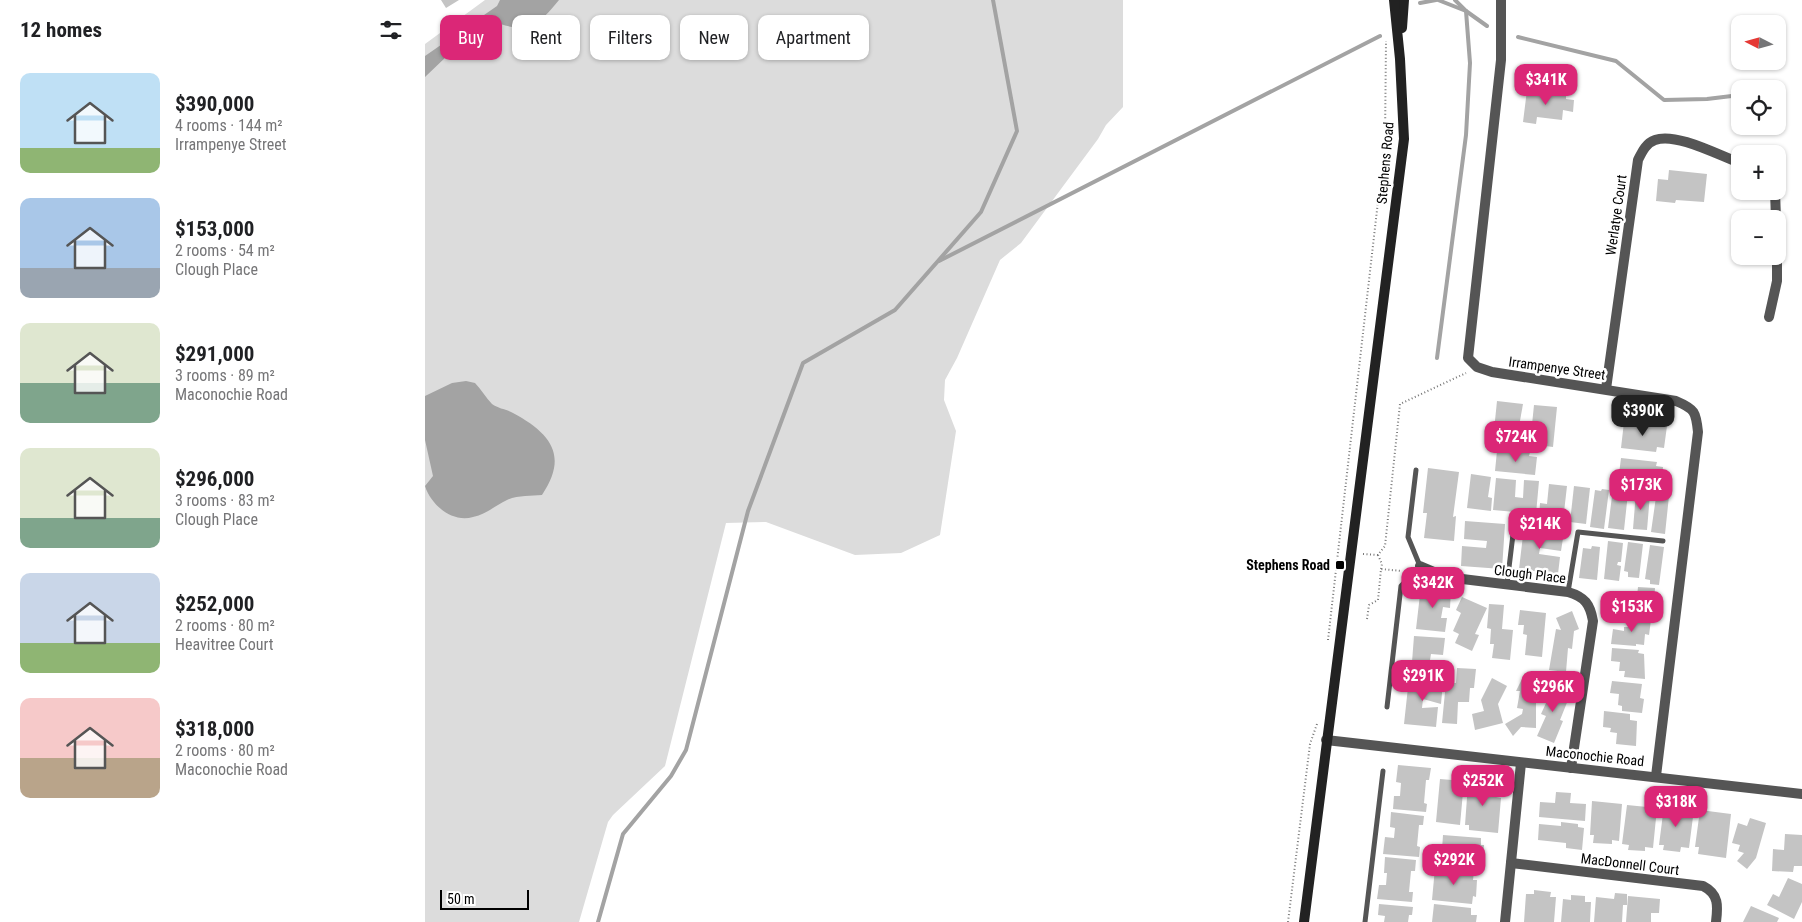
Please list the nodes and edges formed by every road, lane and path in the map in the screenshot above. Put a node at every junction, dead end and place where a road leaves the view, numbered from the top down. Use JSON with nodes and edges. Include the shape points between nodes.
{"nodes":[{"id":1,"x":1394,"y":0,"type":"edge"},
{"id":2,"x":1404,"y":0,"type":"edge"},
{"id":3,"x":1501,"y":0,"type":"edge"},
{"id":4,"x":1386,"y":34,"type":"dead end"},
{"id":5,"x":1400,"y":59,"type":"junction"},
{"id":6,"x":1731,"y":160,"type":"edge"},
{"id":7,"x":1777,"y":265,"type":"edge"},
{"id":8,"x":1769,"y":317,"type":"dead end"},
{"id":9,"x":1477,"y":368,"type":"junction"},
{"id":10,"x":1606,"y":388,"type":"junction"},
{"id":11,"x":1416,"y":470,"type":"dead end"},
{"id":12,"x":1515,"y":518,"type":"dead end"},
{"id":13,"x":1663,"y":541,"type":"dead end"},
{"id":14,"x":1351,"y":552,"type":"junction"},
{"id":15,"x":1378,"y":555,"type":"junction"},
{"id":16,"x":1420,"y":566,"type":"junction"},
{"id":17,"x":1381,"y":569,"type":"junction"},
{"id":18,"x":1409,"y":578,"type":"junction"},
{"id":19,"x":1507,"y":585,"type":"junction"},
{"id":20,"x":1568,"y":592,"type":"junction"},
{"id":21,"x":1367,"y":619,"type":"dead end"},
{"id":22,"x":1327,"y":642,"type":"dead end"},
{"id":23,"x":1387,"y":707,"type":"dead end"},
{"id":24,"x":1319,"y":721,"type":"dead end"},
{"id":25,"x":1325,"y":740,"type":"junction"},
{"id":26,"x":1521,"y":762,"type":"junction"},
{"id":27,"x":1571,"y":768,"type":"junction"},
{"id":28,"x":1383,"y":771,"type":"dead end"},
{"id":29,"x":1656,"y":776,"type":"junction"},
{"id":30,"x":1802,"y":794,"type":"edge"},
{"id":31,"x":1511,"y":864,"type":"junction"},
{"id":32,"x":1288,"y":922,"type":"edge"},
{"id":33,"x":1304,"y":922,"type":"edge"},
{"id":34,"x":1365,"y":922,"type":"edge"},
{"id":35,"x":1505,"y":922,"type":"edge"},
{"id":36,"x":1716,"y":922,"type":"edge"}],
"edges":[{"from":1,"to":5,"type":"street","name":"Stephens Road"},
{"from":2,"to":5,"type":"street"},
{"from":3,"to":9,"type":"street","via":[[1501,60],[1468,340],[1468,358]]},
{"from":4,"to":22,"type":"path","via":[[1385,140]]},
{"from":5,"to":14,"type":"street","name":"Stephens Road","via":[[1404,139]]},
{"from":6,"to":10,"type":"street","name":"Werlatye Court","via":[[1675,139],[1657,139],[1644,149],[1638,160]]},
{"from":7,"to":8,"type":"street"},
{"from":9,"to":10,"type":"street","name":"Irrampenye Street"},
{"from":9,"to":15,"type":"path","via":[[1400,404],[1385,546]]},
{"from":10,"to":29,"type":"street","name":"Irrampenye Street","via":[[1676,401],[1689,406],[1696,414],[1698,432]]},
{"from":11,"to":16,"type":"lane","via":[[1408,537]]},
{"from":12,"to":19,"type":"lane"},
{"from":13,"to":20,"type":"lane","via":[[1578,532]]},
{"from":14,"to":15,"type":"path"},
{"from":14,"to":25,"type":"street","name":"Stephens Road"},
{"from":15,"to":17,"type":"path"},
{"from":16,"to":18,"type":"lane"},
{"from":16,"to":19,"type":"street","name":"Clough Place","via":[[1446,577]]},
{"from":17,"to":18,"type":"path","via":[[1404,571]]},
{"from":17,"to":21,"type":"path","via":[[1378,600],[1369,605]]},
{"from":18,"to":23,"type":"lane","via":[[1401,586]]},
{"from":19,"to":20,"type":"street","name":"Clough Place"},
{"from":20,"to":27,"type":"street","name":"Clough Place","via":[[1586,600],[1593,621]]},
{"from":24,"to":32,"type":"path","via":[[1310,744]]},
{"from":25,"to":26,"type":"street","name":"Maconochie Road"},
{"from":25,"to":33,"type":"street","name":"Stephens Road"},
{"from":26,"to":27,"type":"street","name":"Maconochie Road"},
{"from":26,"to":31,"type":"street"},
{"from":27,"to":29,"type":"street","name":"Maconochie Road"},
{"from":28,"to":34,"type":"lane"},
{"from":29,"to":30,"type":"street","name":"Maconochie Road"},
{"from":31,"to":35,"type":"street"},
{"from":31,"to":36,"type":"street","name":"MacDonnell Court","via":[[1703,886],[1716,897]]}]}
